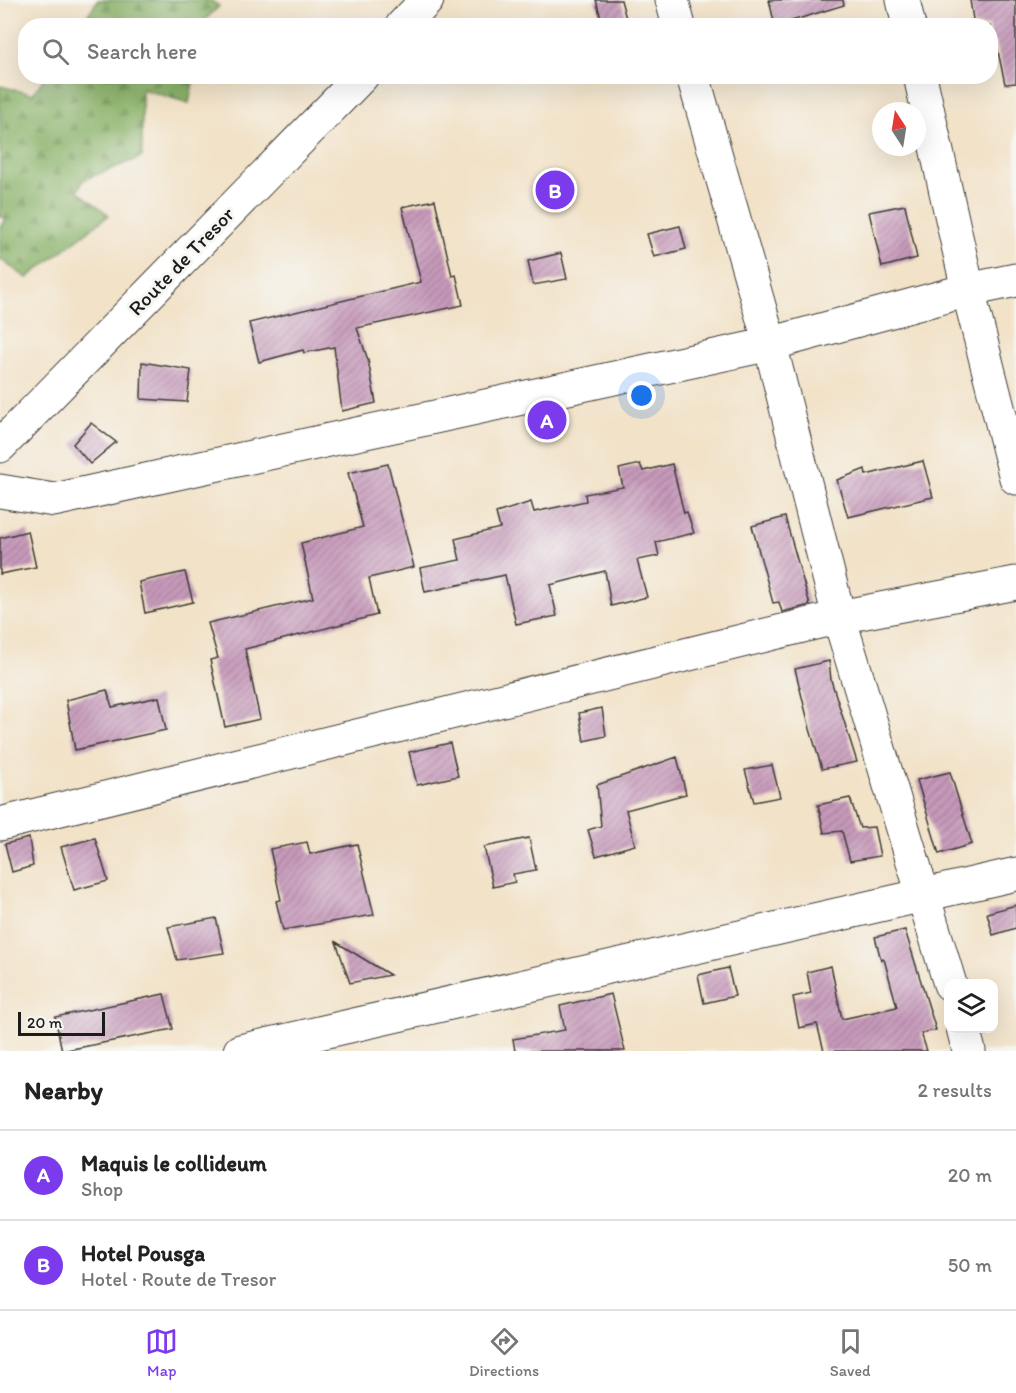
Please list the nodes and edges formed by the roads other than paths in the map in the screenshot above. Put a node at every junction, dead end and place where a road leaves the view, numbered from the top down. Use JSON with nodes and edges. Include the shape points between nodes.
{"nodes":[{"id":1,"x":427,"y":0,"type":"edge"},
{"id":2,"x":437,"y":0,"type":"edge"},
{"id":3,"x":672,"y":0,"type":"edge"},
{"id":4,"x":903,"y":0,"type":"edge"},
{"id":5,"x":410,"y":18,"type":"edge"},
{"id":6,"x":420,"y":18,"type":"edge"},
{"id":7,"x":677,"y":18,"type":"edge"},
{"id":8,"x":907,"y":18,"type":"edge"},
{"id":9,"x":344,"y":84,"type":"edge"},
{"id":10,"x":354,"y":84,"type":"edge"},
{"id":11,"x":695,"y":84,"type":"edge"},
{"id":12,"x":922,"y":84,"type":"edge"},
{"id":13,"x":1016,"y":280,"type":"edge"},
{"id":14,"x":968,"y":290,"type":"junction"},
{"id":15,"x":770,"y":344,"type":"junction"},
{"id":16,"x":0,"y":437,"type":"edge"},
{"id":17,"x":0,"y":447,"type":"edge"},
{"id":18,"x":1016,"y":478,"type":"edge"},
{"id":19,"x":0,"y":491,"type":"edge"},
{"id":20,"x":1016,"y":583,"type":"edge"},
{"id":21,"x":838,"y":617,"type":"junction"},
{"id":22,"x":0,"y":824,"type":"edge"},
{"id":23,"x":1016,"y":874,"type":"edge"},
{"id":24,"x":924,"y":894,"type":"junction"},
{"id":25,"x":949,"y":979,"type":"edge"},
{"id":26,"x":964,"y":1033,"type":"edge"},
{"id":27,"x":240,"y":1051,"type":"edge"},
{"id":28,"x":969,"y":1051,"type":"edge"}],
"edges":[{"from":1,"to":5,"type":"street"},
{"from":2,"to":6,"type":"street"},
{"from":3,"to":7,"type":"street"},
{"from":4,"to":8,"type":"street"},
{"from":9,"to":16,"type":"street"},
{"from":10,"to":17,"type":"street","name":"Route de Tresor"},
{"from":11,"to":15,"type":"street"},
{"from":12,"to":14,"type":"street"},
{"from":13,"to":14,"type":"street"},
{"from":14,"to":15,"type":"street"},
{"from":14,"to":18,"type":"street"},
{"from":15,"to":19,"type":"street","via":[[54,500]]},
{"from":15,"to":21,"type":"street"},
{"from":20,"to":21,"type":"street"},
{"from":21,"to":22,"type":"street"},
{"from":21,"to":24,"type":"street"},
{"from":23,"to":24,"type":"street"},
{"from":24,"to":25,"type":"street"},
{"from":24,"to":27,"type":"street"},
{"from":26,"to":28,"type":"street"}]}
